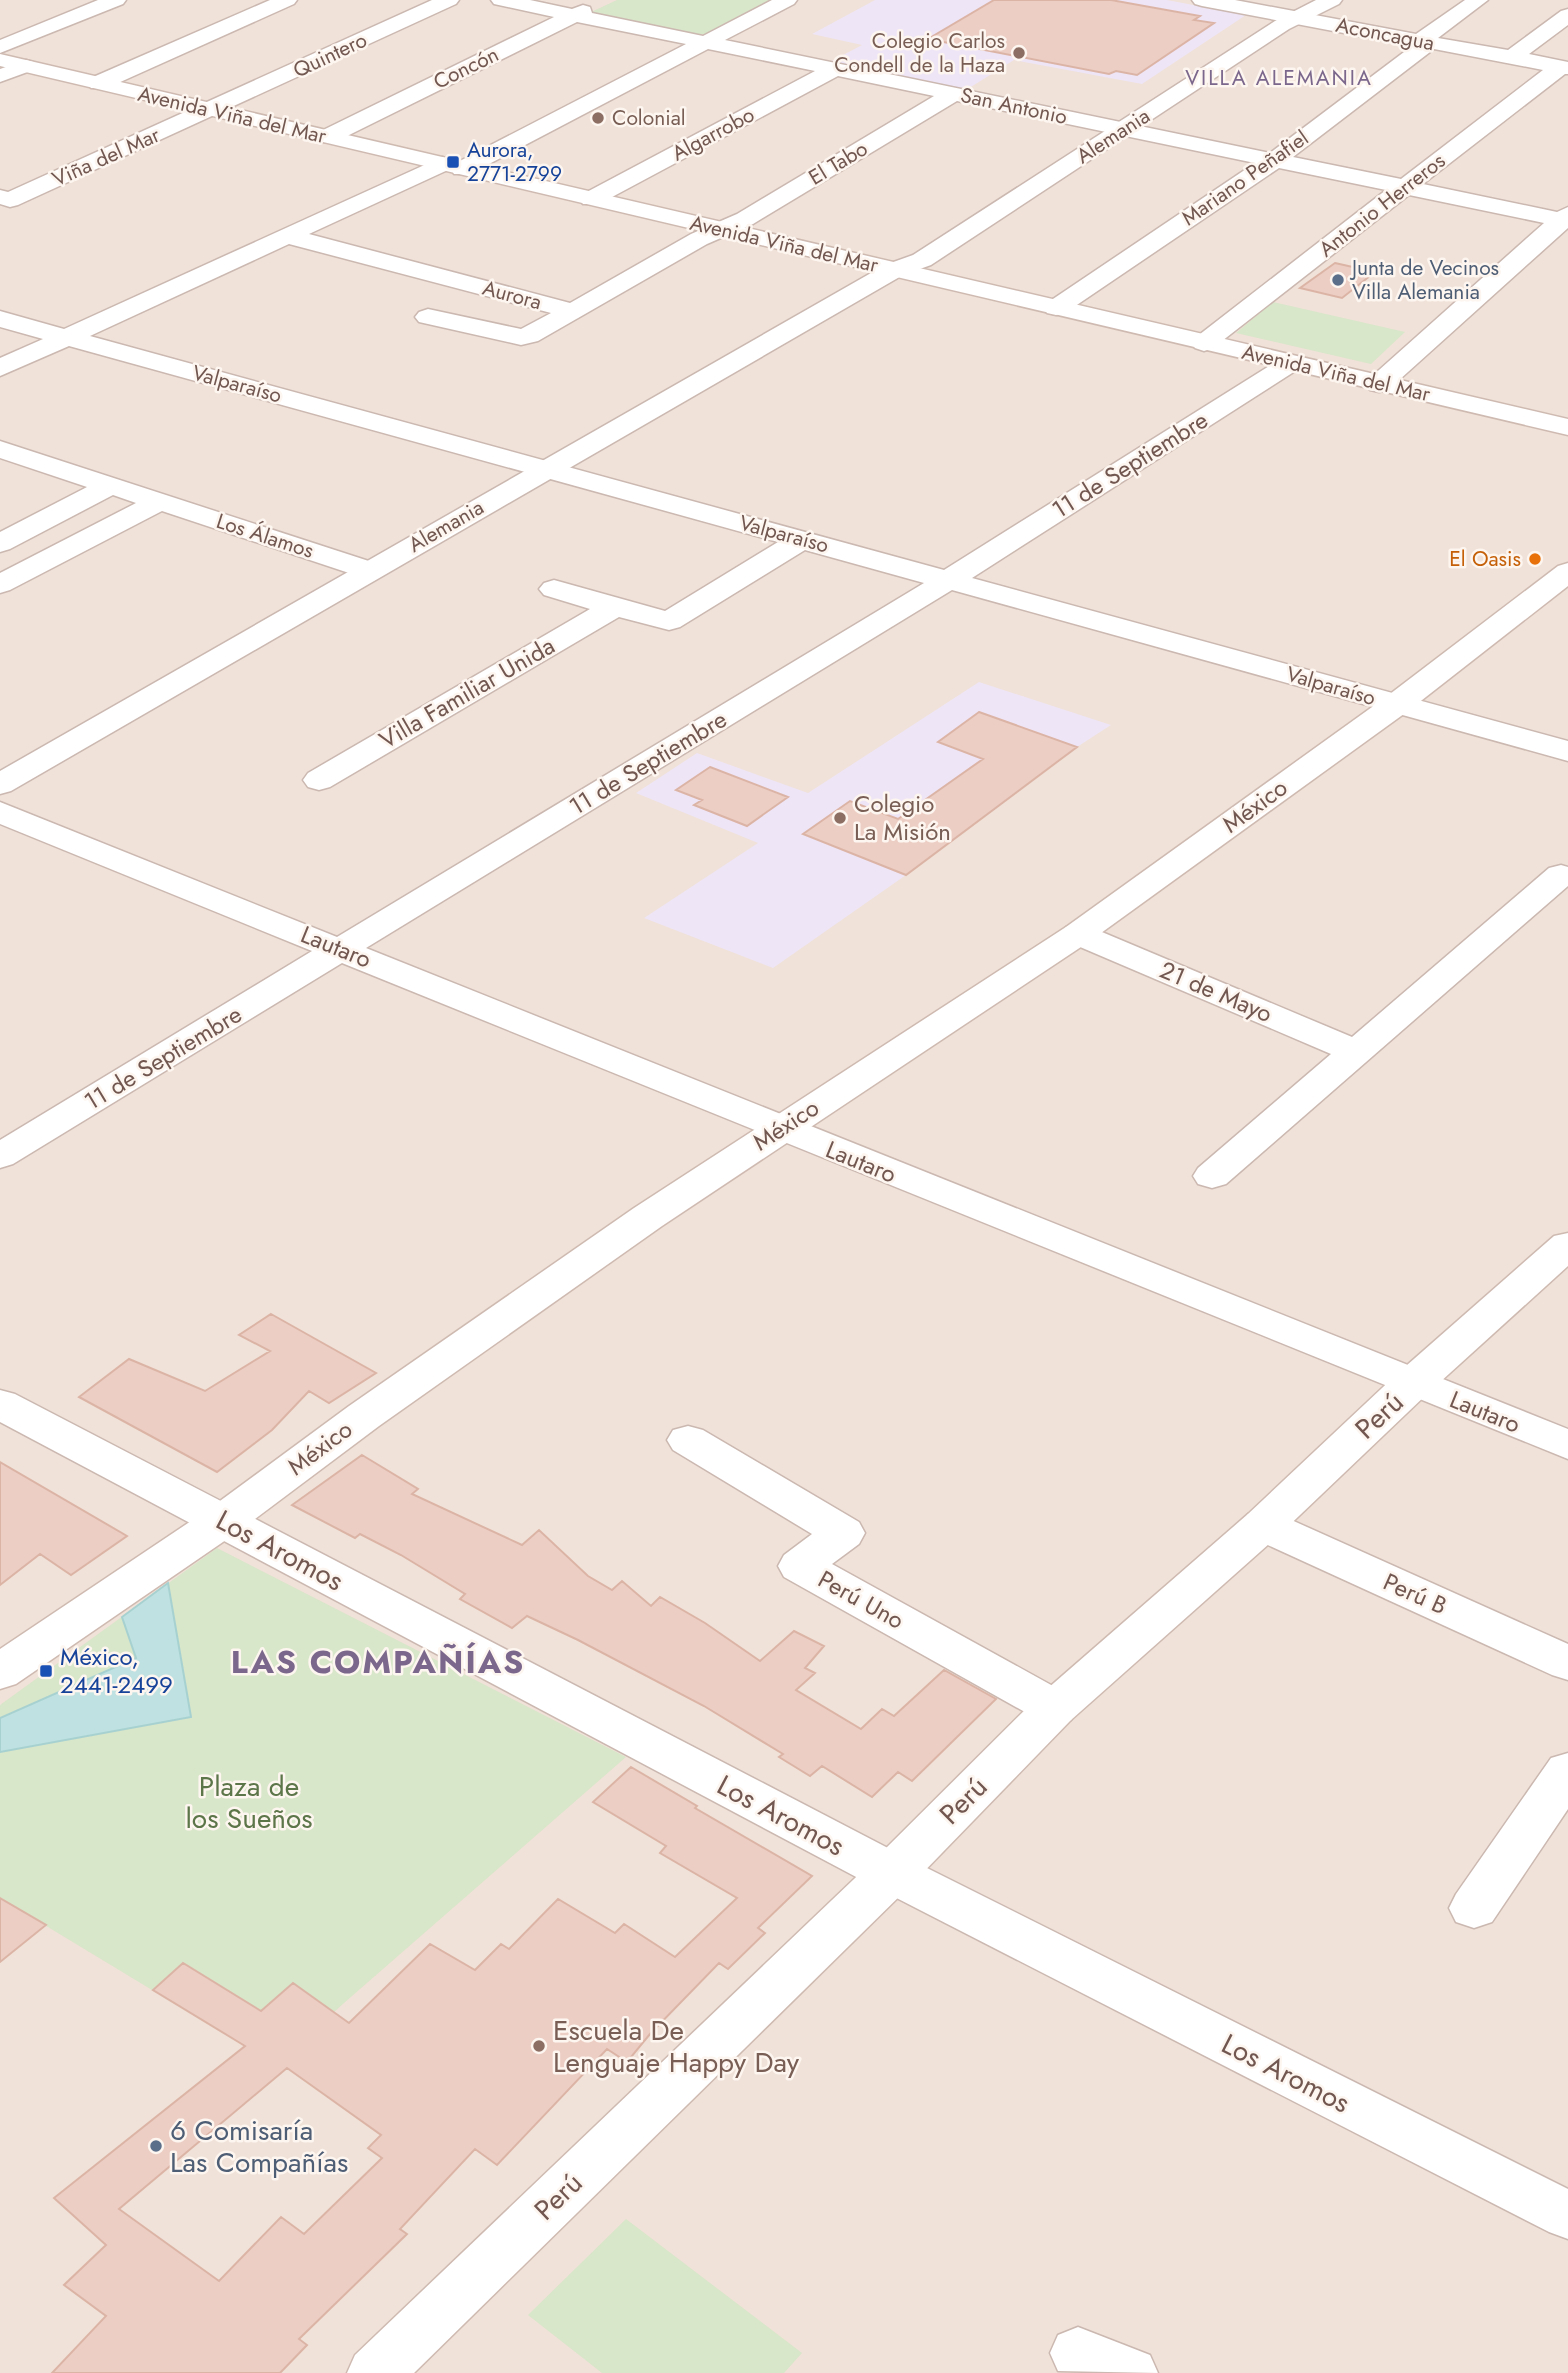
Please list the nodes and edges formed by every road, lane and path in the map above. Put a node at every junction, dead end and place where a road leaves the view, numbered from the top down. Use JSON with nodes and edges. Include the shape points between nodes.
{"nodes":[{"id":1,"x":116,"y":0,"type":"edge"},
{"id":2,"x":287,"y":0,"type":"edge"},
{"id":3,"x":449,"y":0,"type":"edge"},
{"id":4,"x":500,"y":0,"type":"edge"},
{"id":5,"x":606,"y":0,"type":"edge"},
{"id":6,"x":787,"y":0,"type":"edge"},
{"id":7,"x":1202,"y":0,"type":"edge"},
{"id":8,"x":1332,"y":0,"type":"edge"},
{"id":9,"x":1478,"y":0,"type":"edge"},
{"id":10,"x":1294,"y":9,"type":"edge"},
{"id":11,"x":1271,"y":13,"type":"junction"},
{"id":12,"x":574,"y":15,"type":"junction"},
{"id":13,"x":1568,"y":15,"type":"edge"},
{"id":14,"x":706,"y":42,"type":"junction"},
{"id":15,"x":1425,"y":42,"type":"junction"},
{"id":16,"x":0,"y":47,"type":"edge"},
{"id":17,"x":1511,"y":58,"type":"junction"},
{"id":18,"x":0,"y":60,"type":"edge"},
{"id":19,"x":26,"y":66,"type":"junction"},
{"id":20,"x":1564,"y":67,"type":"edge"},
{"id":21,"x":835,"y":69,"type":"junction"},
{"id":22,"x":0,"y":76,"type":"edge"},
{"id":23,"x":99,"y":83,"type":"junction"},
{"id":24,"x":953,"y":94,"type":"junction"},
{"id":25,"x":212,"y":110,"type":"junction"},
{"id":26,"x":1102,"y":124,"type":"junction"},
{"id":27,"x":1125,"y":129,"type":"junction"},
{"id":28,"x":327,"y":137,"type":"junction"},
{"id":29,"x":1275,"y":160,"type":"junction"},
{"id":30,"x":452,"y":167,"type":"junction"},
{"id":31,"x":1404,"y":187,"type":"junction"},
{"id":32,"x":0,"y":197,"type":"edge"},
{"id":33,"x":591,"y":199,"type":"junction"},
{"id":34,"x":1566,"y":218,"type":"edge"},
{"id":35,"x":721,"y":230,"type":"junction"},
{"id":36,"x":288,"y":236,"type":"junction"},
{"id":37,"x":894,"y":270,"type":"junction"},
{"id":38,"x":1056,"y":308,"type":"junction"},
{"id":39,"x":573,"y":311,"type":"junction"},
{"id":40,"x":428,"y":317,"type":"dead end"},
{"id":41,"x":0,"y":319,"type":"edge"},
{"id":42,"x":65,"y":337,"type":"junction"},
{"id":43,"x":1204,"y":342,"type":"junction"},
{"id":44,"x":1291,"y":363,"type":"junction"},
{"id":45,"x":0,"y":368,"type":"edge"},
{"id":46,"x":1379,"y":383,"type":"junction"},
{"id":47,"x":1565,"y":423,"type":"edge"},
{"id":48,"x":0,"y":449,"type":"edge"},
{"id":49,"x":547,"y":468,"type":"junction"},
{"id":50,"x":111,"y":485,"type":"junction"},
{"id":51,"x":161,"y":501,"type":"junction"},
{"id":52,"x":803,"y":539,"type":"junction"},
{"id":53,"x":0,"y":543,"type":"edge"},
{"id":54,"x":369,"y":570,"type":"junction"},
{"id":55,"x":1568,"y":572,"type":"edge"},
{"id":56,"x":949,"y":580,"type":"junction"},
{"id":57,"x":0,"y":584,"type":"edge"},
{"id":58,"x":554,"y":589,"type":"dead end"},
{"id":59,"x":615,"y":607,"type":"junction"},
{"id":60,"x":1397,"y":704,"type":"junction"},
{"id":61,"x":1568,"y":751,"type":"edge"},
{"id":62,"x":319,"y":780,"type":"dead end"},
{"id":63,"x":0,"y":784,"type":"edge"},
{"id":64,"x":0,"y":812,"type":"edge"},
{"id":65,"x":1561,"y":875,"type":"dead end"},
{"id":66,"x":1078,"y":934,"type":"junction"},
{"id":67,"x":343,"y":950,"type":"junction"},
{"id":68,"x":1354,"y":1051,"type":"junction"},
{"id":69,"x":780,"y":1129,"type":"junction"},
{"id":70,"x":0,"y":1156,"type":"edge"},
{"id":71,"x":1212,"y":1176,"type":"dead end"},
{"id":72,"x":1568,"y":1245,"type":"edge"},
{"id":73,"x":1413,"y":1383,"type":"junction"},
{"id":74,"x":0,"y":1404,"type":"edge"},
{"id":75,"x":688,"y":1440,"type":"dead end"},
{"id":76,"x":1568,"y":1445,"type":"edge"},
{"id":77,"x":224,"y":1520,"type":"junction"},
{"id":78,"x":1263,"y":1525,"type":"junction"},
{"id":79,"x":1568,"y":1663,"type":"edge"},
{"id":80,"x":0,"y":1672,"type":"edge"},
{"id":81,"x":1055,"y":1708,"type":"junction"},
{"id":82,"x":1568,"y":1770,"type":"edge"},
{"id":83,"x":891,"y":1873,"type":"junction"},
{"id":84,"x":1474,"y":1908,"type":"dead end"},
{"id":85,"x":1568,"y":2216,"type":"edge"},
{"id":86,"x":1078,"y":2353,"type":"dead end"},
{"id":87,"x":375,"y":2373,"type":"edge"},
{"id":88,"x":1130,"y":2373,"type":"edge"}],
"edges":[{"from":1,"to":16,"type":"street"},
{"from":2,"to":23,"type":"street"},
{"from":3,"to":25,"type":"street","name":"Quintero"},
{"from":4,"to":12,"type":"street","name":"San Antonio"},
{"from":5,"to":12,"type":"street","name":"Concón"},
{"from":6,"to":14,"type":"street"},
{"from":7,"to":11,"type":"street"},
{"from":8,"to":10,"type":"street","name":"Alemania"},
{"from":9,"to":15,"type":"street","name":"Mariano Peñafiel"},
{"from":10,"to":11,"type":"street","name":"Alemania"},
{"from":10,"to":15,"type":"street","name":"Aconcagua"},
{"from":10,"to":27,"type":"street","name":"Alemania","via":[[1249,46]]},
{"from":11,"to":26,"type":"street","name":"Alemania"},
{"from":12,"to":14,"type":"street","name":"San Antonio"},
{"from":12,"to":28,"type":"street","name":"Concón"},
{"from":13,"to":17,"type":"street"},
{"from":14,"to":21,"type":"street","name":"San Antonio"},
{"from":14,"to":30,"type":"street"},
{"from":15,"to":17,"type":"street","name":"Aconcagua"},
{"from":15,"to":29,"type":"street","name":"Mariano Peñafiel"},
{"from":17,"to":20,"type":"street","name":"Aconcagua"},
{"from":18,"to":19,"type":"street","name":"Avenida Viña del Mar"},
{"from":19,"to":22,"type":"street"},
{"from":19,"to":23,"type":"street","name":"Avenida Viña del Mar"},
{"from":20,"to":31,"type":"street","name":"Antonio Herreros"},
{"from":21,"to":24,"type":"street","name":"San Antonio"},
{"from":21,"to":33,"type":"street","name":"Algarrobo"},
{"from":23,"to":25,"type":"street","name":"Avenida Viña del Mar"},
{"from":24,"to":26,"type":"street","name":"San Antonio"},
{"from":24,"to":35,"type":"street","name":"El Tabo"},
{"from":25,"to":28,"type":"street","name":"Avenida Viña del Mar"},
{"from":25,"to":32,"type":"street","name":"Viña del Mar","via":[[10,200]]},
{"from":26,"to":27,"type":"street","name":"San Antonio"},
{"from":26,"to":37,"type":"street","name":"Alemania","via":[[912,250]]},
{"from":27,"to":29,"type":"street","name":"San Antonio"},
{"from":27,"to":37,"type":"street","name":"Alemania","via":[[931,255]]},
{"from":28,"to":30,"type":"street","name":"Avenida Viña del Mar"},
{"from":29,"to":31,"type":"street","name":"San Antonio"},
{"from":29,"to":38,"type":"street","name":"Mariano Peñafiel"},
{"from":30,"to":33,"type":"street","name":"Avenida Viña del Mar"},
{"from":30,"to":36,"type":"street"},
{"from":31,"to":34,"type":"street","name":"San Antonio"},
{"from":31,"to":43,"type":"street","name":"Antonio Herreros"},
{"from":33,"to":35,"type":"street","name":"Avenida Viña del Mar"},
{"from":34,"to":46,"type":"street"},
{"from":35,"to":37,"type":"street","name":"Avenida Viña del Mar"},
{"from":35,"to":39,"type":"street","name":"Aurora"},
{"from":36,"to":39,"type":"street","name":"Aurora"},
{"from":36,"to":42,"type":"street"},
{"from":37,"to":38,"type":"street","name":"Avenida Viña del Mar"},
{"from":37,"to":49,"type":"street","name":"Alemania"},
{"from":38,"to":43,"type":"street","name":"Avenida Viña del Mar"},
{"from":39,"to":40,"type":"street","via":[[529,337]]},
{"from":41,"to":42,"type":"street","name":"Valparaíso"},
{"from":42,"to":45,"type":"street"},
{"from":42,"to":49,"type":"street","name":"Valparaíso"},
{"from":43,"to":44,"type":"street","name":"Avenida Viña del Mar"},
{"from":44,"to":46,"type":"street","name":"Avenida Viña del Mar"},
{"from":44,"to":56,"type":"street","name":"11 de Septiembre"},
{"from":46,"to":47,"type":"street","name":"Avenida Viña del Mar"},
{"from":48,"to":50,"type":"street","name":"Los Álamos"},
{"from":49,"to":52,"type":"street","name":"Valparaíso"},
{"from":49,"to":54,"type":"street","name":"Alemania"},
{"from":50,"to":51,"type":"street","name":"Los Álamos"},
{"from":50,"to":53,"type":"street"},
{"from":51,"to":54,"type":"street","name":"Los Álamos"},
{"from":51,"to":57,"type":"street"},
{"from":52,"to":56,"type":"street","name":"Valparaíso"},
{"from":52,"to":59,"type":"street","via":[[669,621]]},
{"from":54,"to":63,"type":"street","name":"Alemania"},
{"from":55,"to":60,"type":"street","name":"México"},
{"from":56,"to":60,"type":"street","name":"Valparaíso"},
{"from":56,"to":67,"type":"street","name":"11 de Septiembre"},
{"from":58,"to":59,"type":"street"},
{"from":59,"to":62,"type":"street","name":"Villa Familiar Unida"},
{"from":60,"to":61,"type":"street","name":"Valparaíso"},
{"from":60,"to":66,"type":"street","name":"México"},
{"from":64,"to":67,"type":"street","name":"Lautaro"},
{"from":65,"to":68,"type":"street"},
{"from":66,"to":68,"type":"street","name":"21 de Mayo"},
{"from":66,"to":69,"type":"street","name":"México"},
{"from":67,"to":69,"type":"street","name":"Lautaro"},
{"from":67,"to":70,"type":"street","name":"11 de Septiembre"},
{"from":68,"to":71,"type":"street"},
{"from":69,"to":73,"type":"street","name":"Lautaro"},
{"from":69,"to":77,"type":"street","name":"México","via":[[499,1319]]},
{"from":72,"to":73,"type":"street","name":"Perú"},
{"from":73,"to":76,"type":"street","name":"Lautaro"},
{"from":73,"to":78,"type":"street","name":"Perú"},
{"from":74,"to":77,"type":"street","name":"Los Aromos"},
{"from":75,"to":81,"type":"street","name":"Perú Uno","via":[[844,1533],[800,1566]]},
{"from":77,"to":80,"type":"street","name":"México"},
{"from":77,"to":83,"type":"street","name":"Los Aromos"},
{"from":78,"to":79,"type":"street","name":"Perú B"},
{"from":78,"to":81,"type":"street","name":"Perú"},
{"from":81,"to":83,"type":"street","name":"Perú"},
{"from":82,"to":84,"type":"street"},
{"from":83,"to":85,"type":"street","name":"Los Aromos"},
{"from":83,"to":87,"type":"street","name":"Perú"},
{"from":86,"to":88,"type":"street"}]}
